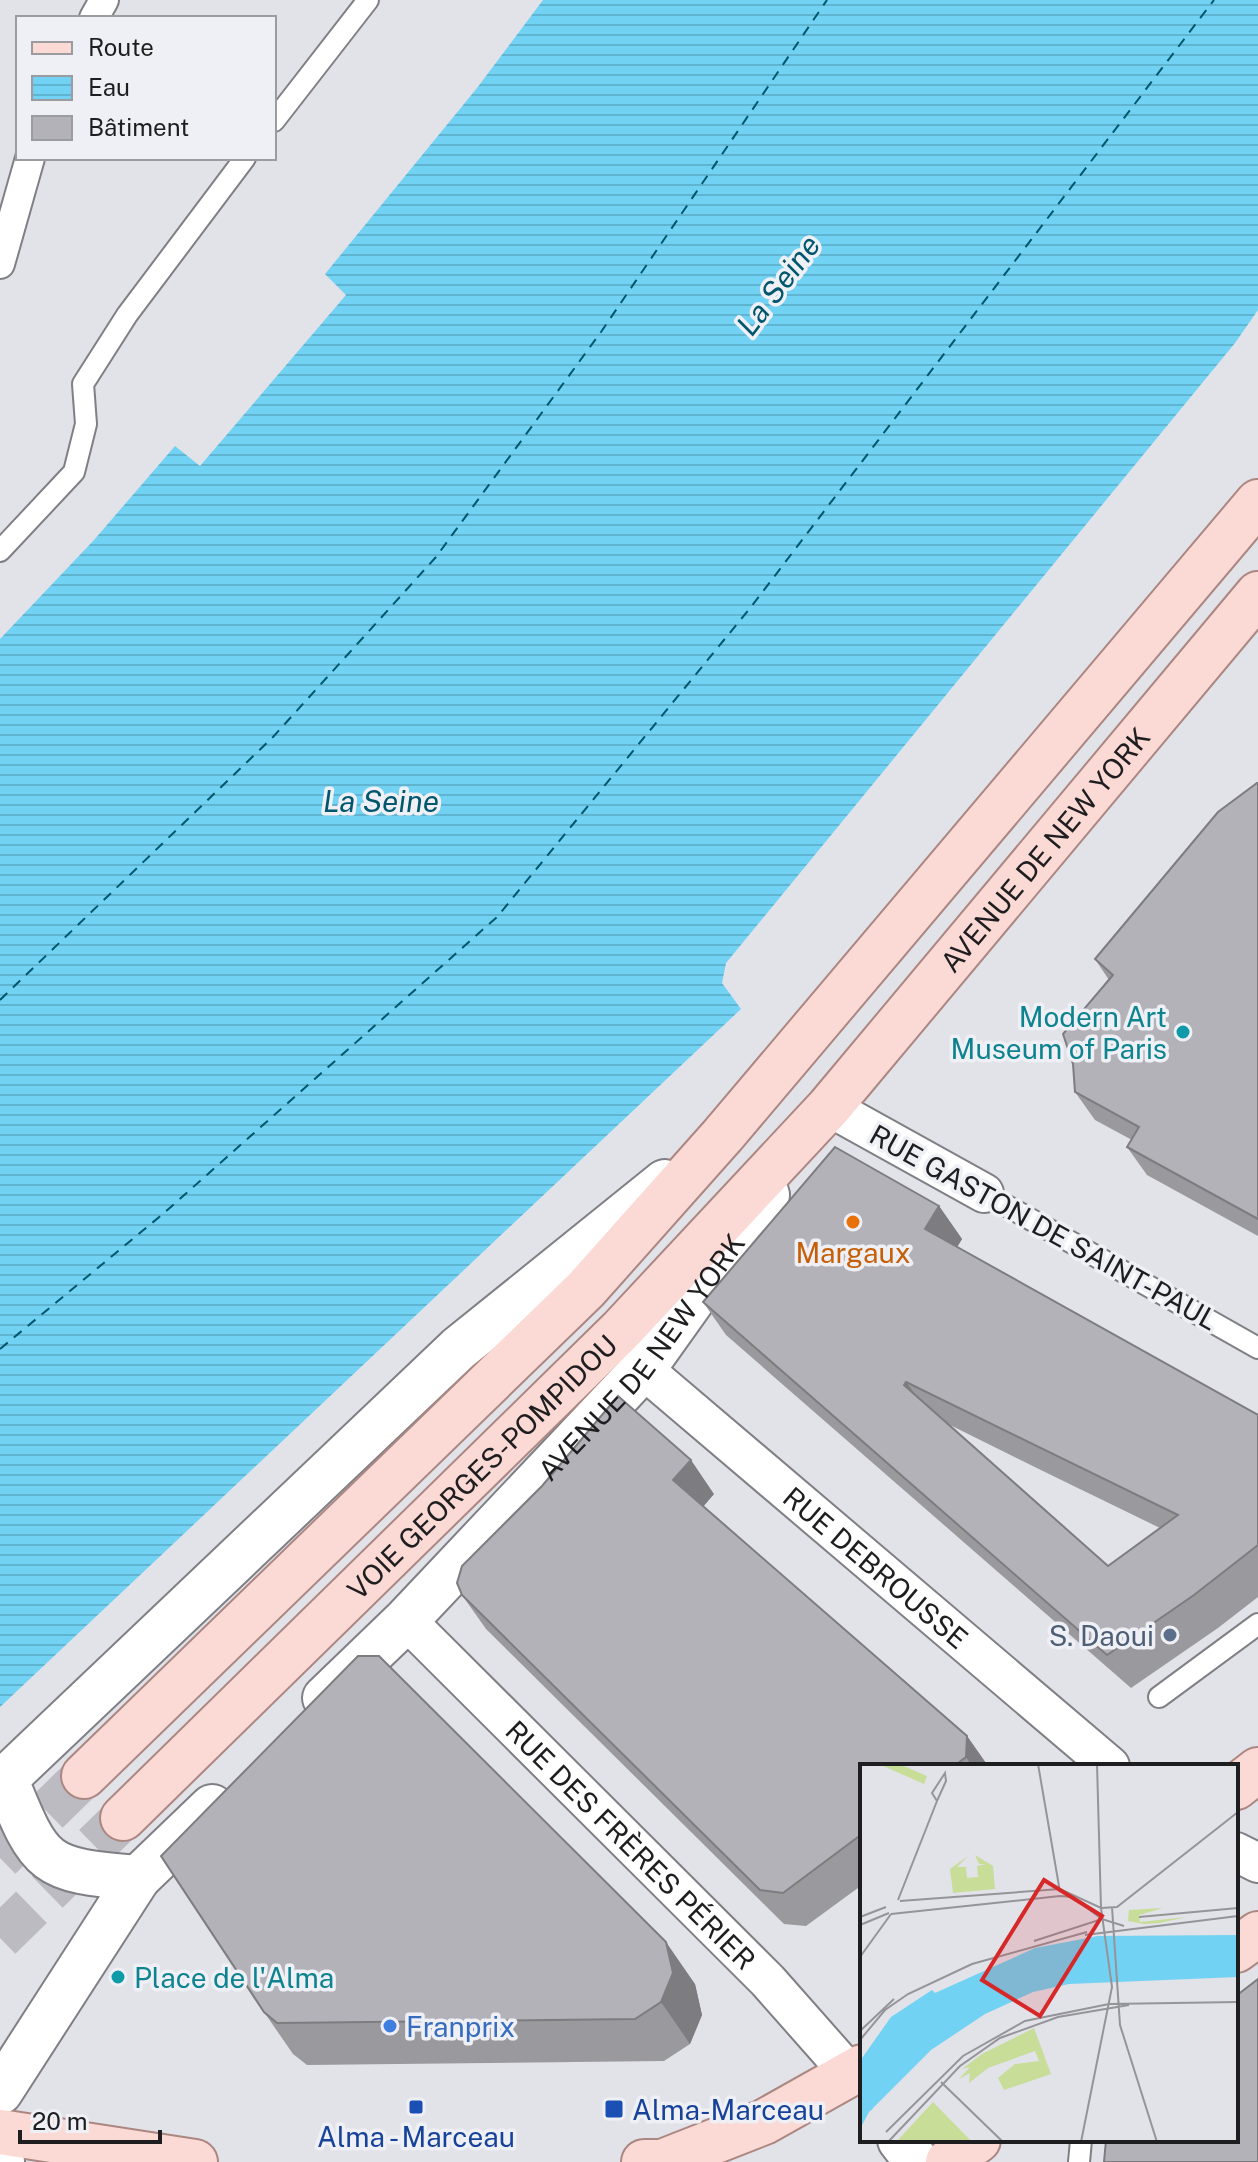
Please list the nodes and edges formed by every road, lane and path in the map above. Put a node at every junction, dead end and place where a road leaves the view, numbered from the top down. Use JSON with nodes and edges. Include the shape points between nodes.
{"nodes":[{"id":1,"x":368,"y":0,"type":"edge"},
{"id":2,"x":276,"y":118,"type":"edge"},
{"id":3,"x":29,"y":160,"type":"edge"},
{"id":4,"x":243,"y":160,"type":"edge"},
{"id":5,"x":0,"y":264,"type":"edge"},
{"id":6,"x":1258,"y":502,"type":"edge"},
{"id":7,"x":0,"y":551,"type":"edge"},
{"id":8,"x":1258,"y":594,"type":"edge"},
{"id":9,"x":829,"y":1107,"type":"junction"},
{"id":10,"x":723,"y":1135,"type":"junction"},
{"id":11,"x":984,"y":1193,"type":"joint"},
{"id":12,"x":1258,"y":1348,"type":"edge"},
{"id":13,"x":643,"y":1369,"type":"junction"},
{"id":14,"x":406,"y":1620,"type":"junction"},
{"id":15,"x":1258,"y":1624,"type":"edge"},
{"id":16,"x":1159,"y":1697,"type":"dead end"},
{"id":17,"x":294,"y":1727,"type":"edge"},
{"id":18,"x":1108,"y":1764,"type":"edge"},
{"id":19,"x":1258,"y":1770,"type":"edge"},
{"id":20,"x":84,"y":1776,"type":"tunnel mouth"},
{"id":21,"x":3,"y":1781,"type":"edge"},
{"id":22,"x":238,"y":1781,"type":"edge"},
{"id":23,"x":1238,"y":1785,"type":"edge"},
{"id":24,"x":123,"y":1818,"type":"tunnel mouth"},
{"id":25,"x":1238,"y":1853,"type":"edge"},
{"id":26,"x":1258,"y":1863,"type":"edge"},
{"id":27,"x":138,"y":1878,"type":"junction"},
{"id":28,"x":1258,"y":1934,"type":"edge"},
{"id":29,"x":1238,"y":1949,"type":"edge"},
{"id":30,"x":858,"y":2077,"type":"edge"},
{"id":31,"x":0,"y":2092,"type":"edge"},
{"id":32,"x":0,"y":2132,"type":"edge"},
{"id":33,"x":902,"y":2142,"type":"edge"},
{"id":34,"x":975,"y":2142,"type":"edge"},
{"id":35,"x":1081,"y":2142,"type":"edge"},
{"id":36,"x":195,"y":2162,"type":"edge"},
{"id":37,"x":644,"y":2162,"type":"edge"},
{"id":38,"x":917,"y":2162,"type":"edge"},
{"id":39,"x":948,"y":2162,"type":"edge"},
{"id":40,"x":1079,"y":2162,"type":"edge"}],
"edges":[{"from":1,"to":2,"type":"lane"},
{"from":3,"to":5,"type":"street"},
{"from":4,"to":7,"type":"lane","via":[[127,315],[83,384],[86,424],[74,472]]},
{"from":6,"to":10,"type":"main road"},
{"from":8,"to":9,"type":"main road","name":"AVENUE DE NEW YORK"},
{"from":9,"to":11,"type":"street","name":"RUE GASTON DE SAINT-PAUL"},
{"from":9,"to":13,"type":"street","name":"AVENUE DE NEW YORK"},
{"from":9,"to":24,"type":"main road","name":"VOIE GEORGES-POMPIDOU","via":[[620,1331]]},
{"from":10,"to":20,"type":"main road","name":"VOIE GEORGES-POMPIDOU","via":[[586,1289]]},
{"from":10,"to":21,"type":"street","via":[[459,1348]]},
{"from":11,"to":12,"type":"lane","name":"RUE GASTON DE SAINT-PAUL"},
{"from":13,"to":14,"type":"street","name":"AVENUE DE NEW YORK"},
{"from":13,"to":18,"type":"street","name":"RUE DEBROUSSE"},
{"from":14,"to":17,"type":"street","name":"AVENUE DE NEW YORK"},
{"from":14,"to":30,"type":"street","name":"RUE DES FRÈRES PÉRIER"},
{"from":15,"to":16,"type":"lane"},
{"from":19,"to":23,"type":"main road"},
{"from":21,"to":27,"type":"street","via":[[41,1851],[59,1867]]},
{"from":22,"to":27,"type":"street"},
{"from":25,"to":26,"type":"street"},
{"from":27,"to":31,"type":"street"},
{"from":28,"to":29,"type":"main road"},
{"from":30,"to":37,"type":"main road","via":[[764,2122],[662,2162]]},
{"from":32,"to":36,"type":"main road"},
{"from":33,"to":38,"type":"street"},
{"from":34,"to":39,"type":"main road"},
{"from":35,"to":40,"type":"lane"}]}
